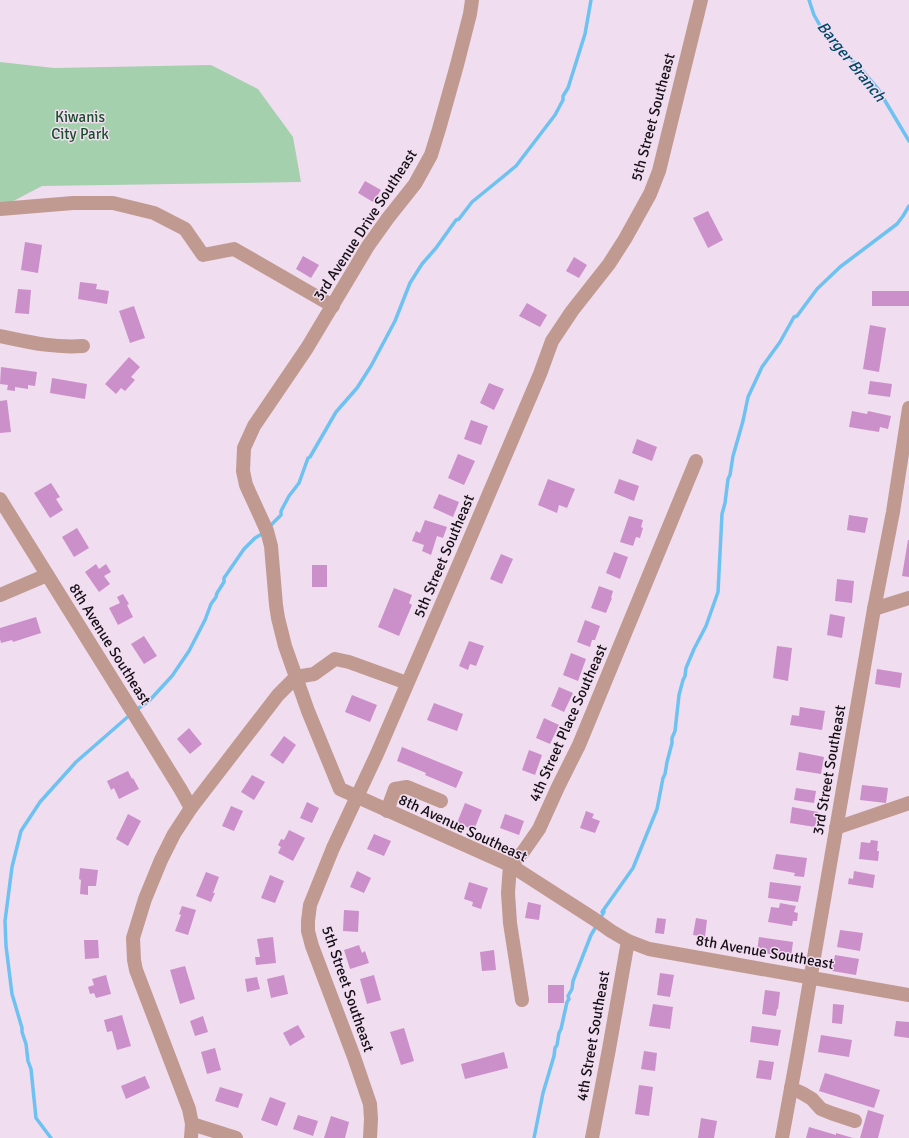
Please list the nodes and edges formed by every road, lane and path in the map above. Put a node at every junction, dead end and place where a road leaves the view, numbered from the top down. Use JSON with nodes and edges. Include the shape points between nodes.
{"nodes":[{"id":1,"x":472,"y":0,"type":"edge"},
{"id":2,"x":701,"y":0,"type":"edge"},
{"id":3,"x":0,"y":209,"type":"edge"},
{"id":4,"x":333,"y":306,"type":"junction"},
{"id":5,"x":0,"y":336,"type":"edge"},
{"id":6,"x":83,"y":346,"type":"dead end"},
{"id":7,"x":909,"y":408,"type":"edge"},
{"id":8,"x":696,"y":461,"type":"dead end"},
{"id":9,"x":251,"y":496,"type":"joint"},
{"id":10,"x":0,"y":499,"type":"edge"},
{"id":11,"x":47,"y":575,"type":"junction"},
{"id":12,"x":0,"y":595,"type":"edge"},
{"id":13,"x":909,"y":598,"type":"edge"},
{"id":14,"x":874,"y":610,"type":"junction"},
{"id":15,"x":296,"y":677,"type":"junction"},
{"id":16,"x":407,"y":683,"type":"junction"},
{"id":17,"x":356,"y":797,"type":"junction"},
{"id":18,"x":441,"y":801,"type":"dead end"},
{"id":19,"x":909,"y":803,"type":"edge"},
{"id":20,"x":190,"y":808,"type":"junction"},
{"id":21,"x":387,"y":811,"type":"junction"},
{"id":22,"x":836,"y":828,"type":"junction"},
{"id":23,"x":510,"y":865,"type":"junction"},
{"id":24,"x":628,"y":941,"type":"junction"},
{"id":25,"x":810,"y":977,"type":"junction"},
{"id":26,"x":909,"y":995,"type":"edge"},
{"id":27,"x":522,"y":1000,"type":"dead end"},
{"id":28,"x":791,"y":1088,"type":"junction"},
{"id":29,"x":855,"y":1121,"type":"dead end"},
{"id":30,"x":192,"y":1124,"type":"junction"},
{"id":31,"x":190,"y":1138,"type":"edge"},
{"id":32,"x":236,"y":1138,"type":"edge"},
{"id":33,"x":370,"y":1138,"type":"edge"},
{"id":34,"x":592,"y":1138,"type":"edge"},
{"id":35,"x":782,"y":1138,"type":"edge"}],
"edges":[{"from":1,"to":4,"type":"street","name":"3rd Avenue Drive Southeast","via":[[457,65],[431,155],[415,184],[368,246]]},
{"from":2,"to":16,"type":"street","name":"5th Street Southeast","via":[[650,194],[609,264],[552,341]]},
{"from":3,"to":4,"type":"street","via":[[73,203],[113,203],[154,213],[184,229],[203,255],[234,249]]},
{"from":4,"to":9,"type":"street","name":"3rd Avenue Drive Southeast","via":[[254,426],[244,448],[243,471]]},
{"from":5,"to":6,"type":"street","via":[[47,346]]},
{"from":7,"to":14,"type":"street","name":"3rd Street Southeast"},
{"from":8,"to":23,"type":"street","name":"4th Street Place Southeast","via":[[579,745],[539,829]]},
{"from":9,"to":15,"type":"street","name":"8th Avenue Southeast","via":[[271,546],[278,618]]},
{"from":10,"to":11,"type":"street","name":"8th Avenue Southeast"},
{"from":11,"to":12,"type":"street"},
{"from":11,"to":20,"type":"street","name":"8th Avenue Southeast","via":[[182,790]]},
{"from":13,"to":14,"type":"street"},
{"from":14,"to":22,"type":"street","name":"3rd Street Southeast"},
{"from":15,"to":16,"type":"street","via":[[314,674],[335,659]]},
{"from":15,"to":17,"type":"street","name":"8th Avenue Southeast","via":[[340,790]]},
{"from":15,"to":20,"type":"street","via":[[278,695]]},
{"from":16,"to":17,"type":"street","name":"5th Street Southeast"},
{"from":17,"to":21,"type":"street","name":"8th Avenue Southeast"},
{"from":17,"to":33,"type":"street","name":"5th Street Southeast","via":[[310,905],[308,926],[312,946],[370,1104]]},
{"from":18,"to":21,"type":"street","via":[[407,787],[395,789]]},
{"from":19,"to":22,"type":"street"},
{"from":20,"to":30,"type":"street","via":[[174,834],[151,883],[133,938],[133,949],[136,970],[189,1109]]},
{"from":21,"to":23,"type":"street","name":"8th Avenue Southeast"},
{"from":22,"to":25,"type":"street","name":"3rd Street Southeast"},
{"from":23,"to":24,"type":"street","name":"8th Avenue Southeast"},
{"from":23,"to":27,"type":"street","via":[[510,923]]},
{"from":24,"to":25,"type":"street","name":"8th Avenue Southeast","via":[[649,949]]},
{"from":24,"to":34,"type":"street","name":"4th Street Southeast"},
{"from":25,"to":26,"type":"street","name":"8th Avenue Southeast"},
{"from":25,"to":28,"type":"street","name":"3rd Street Southeast"},
{"from":28,"to":29,"type":"street","via":[[812,1099],[821,1109]]},
{"from":28,"to":35,"type":"street","name":"3rd Street Southeast"},
{"from":30,"to":31,"type":"street"},
{"from":30,"to":32,"type":"street"}]}
